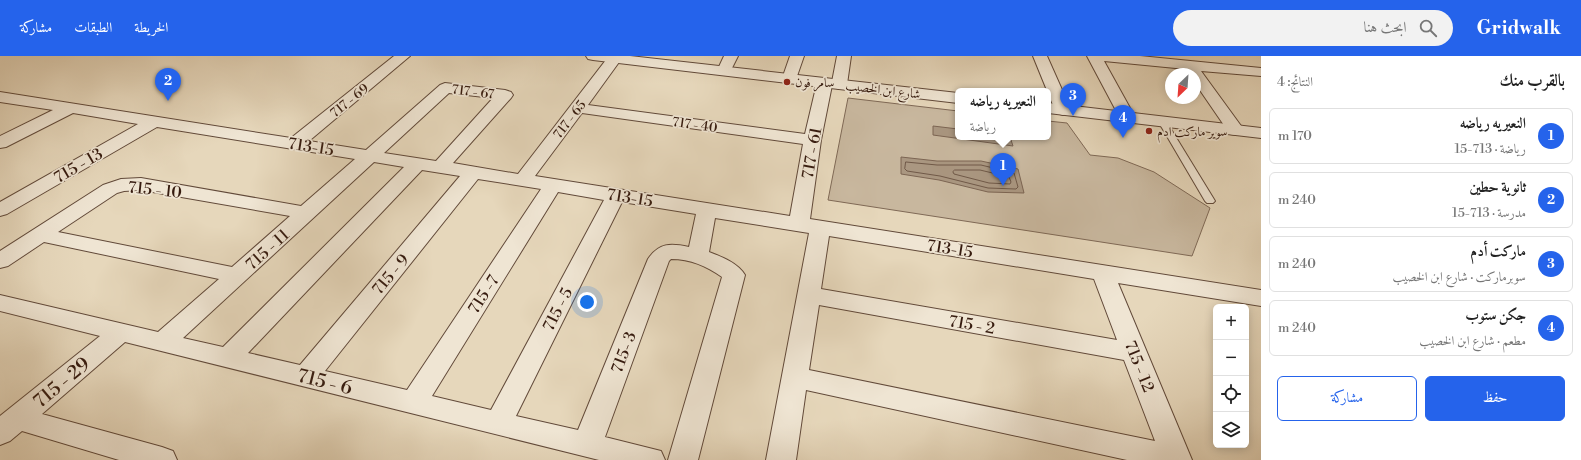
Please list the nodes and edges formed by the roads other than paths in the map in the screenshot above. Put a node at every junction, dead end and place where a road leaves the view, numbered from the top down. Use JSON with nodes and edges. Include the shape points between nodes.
{"nodes":[{"id":1,"x":403,"y":56,"type":"edge"},
{"id":2,"x":593,"y":56,"type":"edge"},
{"id":3,"x":731,"y":56,"type":"edge"},
{"id":4,"x":797,"y":56,"type":"edge"},
{"id":5,"x":844,"y":56,"type":"edge"},
{"id":6,"x":1037,"y":56,"type":"edge"},
{"id":7,"x":1095,"y":56,"type":"edge"},
{"id":8,"x":615,"y":58,"type":"junction"},
{"id":9,"x":1190,"y":65,"type":"junction"},
{"id":10,"x":724,"y":71,"type":"junction"},
{"id":11,"x":1261,"y":72,"type":"edge"},
{"id":12,"x":789,"y":78,"type":"junction"},
{"id":13,"x":832,"y":83,"type":"junction"},
{"id":14,"x":1048,"y":88,"type":"edge"},
{"id":15,"x":0,"y":96,"type":"edge"},
{"id":16,"x":1051,"y":97,"type":"edge"},
{"id":17,"x":955,"y":98,"type":"edge"},
{"id":18,"x":71,"y":108,"type":"junction"},
{"id":19,"x":577,"y":108,"type":"junction"},
{"id":20,"x":1055,"y":109,"type":"edge"},
{"id":21,"x":1127,"y":117,"type":"junction"},
{"id":22,"x":156,"y":121,"type":"junction"},
{"id":23,"x":1162,"y":121,"type":"junction"},
{"id":24,"x":1236,"y":130,"type":"junction"},
{"id":25,"x":1261,"y":133,"type":"edge"},
{"id":26,"x":812,"y":140,"type":"junction"},
{"id":27,"x":0,"y":143,"type":"edge"},
{"id":28,"x":294,"y":144,"type":"junction"},
{"id":29,"x":370,"y":156,"type":"junction"},
{"id":30,"x":419,"y":164,"type":"junction"},
{"id":31,"x":440,"y":167,"type":"junction"},
{"id":32,"x":474,"y":172,"type":"junction"},
{"id":33,"x":523,"y":180,"type":"junction"},
{"id":34,"x":553,"y":185,"type":"junction"},
{"id":35,"x":616,"y":195,"type":"junction"},
{"id":36,"x":1210,"y":201,"type":"dead end"},
{"id":37,"x":707,"y":209,"type":"junction"},
{"id":38,"x":0,"y":210,"type":"edge"},
{"id":39,"x":306,"y":213,"type":"junction"},
{"id":40,"x":810,"y":226,"type":"junction"},
{"id":41,"x":40,"y":235,"type":"junction"},
{"id":42,"x":698,"y":254,"type":"junction"},
{"id":43,"x":0,"y":261,"type":"edge"},
{"id":44,"x":1103,"y":273,"type":"junction"},
{"id":45,"x":238,"y":275,"type":"junction"},
{"id":46,"x":809,"y":295,"type":"junction"},
{"id":47,"x":1261,"y":298,"type":"edge"},
{"id":48,"x":0,"y":303,"type":"edge"},
{"id":49,"x":121,"y":332,"type":"junction"},
{"id":50,"x":163,"y":342,"type":"junction"},
{"id":51,"x":1134,"y":352,"type":"junction"},
{"id":52,"x":228,"y":358,"type":"junction"},
{"id":53,"x":795,"y":376,"type":"junction"},
{"id":54,"x":305,"y":377,"type":"junction"},
{"id":55,"x":413,"y":403,"type":"junction"},
{"id":56,"x":498,"y":423,"type":"junction"},
{"id":57,"x":9,"y":425,"type":"edge"},
{"id":58,"x":587,"y":445,"type":"junction"},
{"id":59,"x":1176,"y":459,"type":"edge"},
{"id":60,"x":162,"y":460,"type":"edge"},
{"id":61,"x":650,"y":460,"type":"edge"},
{"id":62,"x":683,"y":460,"type":"edge"},
{"id":63,"x":781,"y":460,"type":"edge"}],
"edges":[{"from":1,"to":28,"type":"street","name":"717 - 69"},
{"from":2,"to":8,"type":"street","name":"شارع ابن الخصيب"},
{"from":3,"to":10,"type":"street"},
{"from":4,"to":12,"type":"street"},
{"from":5,"to":13,"type":"street","name":"717 - 61"},
{"from":6,"to":14,"type":"street"},
{"from":7,"to":9,"type":"street"},
{"from":7,"to":21,"type":"street"},
{"from":8,"to":10,"type":"street","name":"شارع ابن الخصيب"},
{"from":8,"to":19,"type":"street","name":"717 - 65"},
{"from":9,"to":11,"type":"street"},
{"from":9,"to":24,"type":"street"},
{"from":10,"to":12,"type":"street","name":"شارع ابن الخصيب"},
{"from":12,"to":13,"type":"street","name":"شارع ابن الخصيب"},
{"from":13,"to":17,"type":"street","name":"شارع ابن الخصيب"},
{"from":13,"to":26,"type":"street","name":"717 - 61"},
{"from":15,"to":18,"type":"street","name":"713-15"},
{"from":16,"to":20,"type":"street"},
{"from":18,"to":22,"type":"street","name":"713-15"},
{"from":18,"to":27,"type":"street"},
{"from":19,"to":26,"type":"street","name":"717 - 40"},
{"from":19,"to":33,"type":"street","name":"717 - 65"},
{"from":20,"to":21,"type":"street"},
{"from":21,"to":23,"type":"street"},
{"from":22,"to":28,"type":"street","name":"713-15"},
{"from":22,"to":38,"type":"street","name":"715 - 13"},
{"from":23,"to":24,"type":"street"},
{"from":23,"to":36,"type":"lane"},
{"from":24,"to":25,"type":"street"},
{"from":26,"to":40,"type":"street","name":"717 - 61"},
{"from":28,"to":29,"type":"street","name":"713-15"},
{"from":29,"to":30,"type":"street","name":"713-15"},
{"from":29,"to":31,"type":"street","name":"717 - 67","via":[[445,88],[505,95]]},
{"from":29,"to":39,"type":"street","name":"715 - 11"},
{"from":30,"to":31,"type":"street","name":"713-15"},
{"from":30,"to":52,"type":"street"},
{"from":31,"to":32,"type":"street","name":"713-15"},
{"from":32,"to":33,"type":"street","name":"713-15"},
{"from":32,"to":54,"type":"street","name":"715 - 9"},
{"from":33,"to":34,"type":"street","name":"713-15"},
{"from":34,"to":35,"type":"street","name":"713-15"},
{"from":34,"to":55,"type":"street","name":"715 -7"},
{"from":35,"to":37,"type":"street","name":"713-15"},
{"from":35,"to":56,"type":"street","name":"715 - 5"},
{"from":37,"to":40,"type":"street","name":"713-15"},
{"from":37,"to":42,"type":"street"},
{"from":39,"to":41,"type":"street","name":"715 - 10","via":[[141,184],[121,185],[110,189]]},
{"from":39,"to":45,"type":"street","name":"715 - 11"},
{"from":40,"to":44,"type":"street","name":"713-15"},
{"from":40,"to":46,"type":"street"},
{"from":41,"to":43,"type":"street","name":"715 - 10"},
{"from":41,"to":45,"type":"street"},
{"from":42,"to":58,"type":"street","name":"715- 3","via":[[665,252],[659,259]]},
{"from":42,"to":62,"type":"street","via":[[734,275]]},
{"from":44,"to":47,"type":"street","name":"713-15"},
{"from":44,"to":51,"type":"street","name":"715 - 12"},
{"from":45,"to":50,"type":"street","name":"715 - 11"},
{"from":46,"to":51,"type":"street","name":"715 - 2"},
{"from":46,"to":53,"type":"street"},
{"from":48,"to":49,"type":"street","name":"715 - 6"},
{"from":49,"to":50,"type":"street","name":"715 - 6"},
{"from":49,"to":57,"type":"street","name":"715 - 29"},
{"from":50,"to":52,"type":"street","name":"715 - 6"},
{"from":51,"to":59,"type":"street","name":"715 - 12"},
{"from":52,"to":54,"type":"street","name":"715 - 6"},
{"from":53,"to":59,"type":"street"},
{"from":53,"to":63,"type":"street"},
{"from":54,"to":55,"type":"street","name":"715 - 6"},
{"from":55,"to":56,"type":"street","name":"715 - 6"},
{"from":56,"to":58,"type":"street","name":"715 - 6"},
{"from":57,"to":60,"type":"street"},
{"from":58,"to":61,"type":"street","name":"715 - 6"}]}
